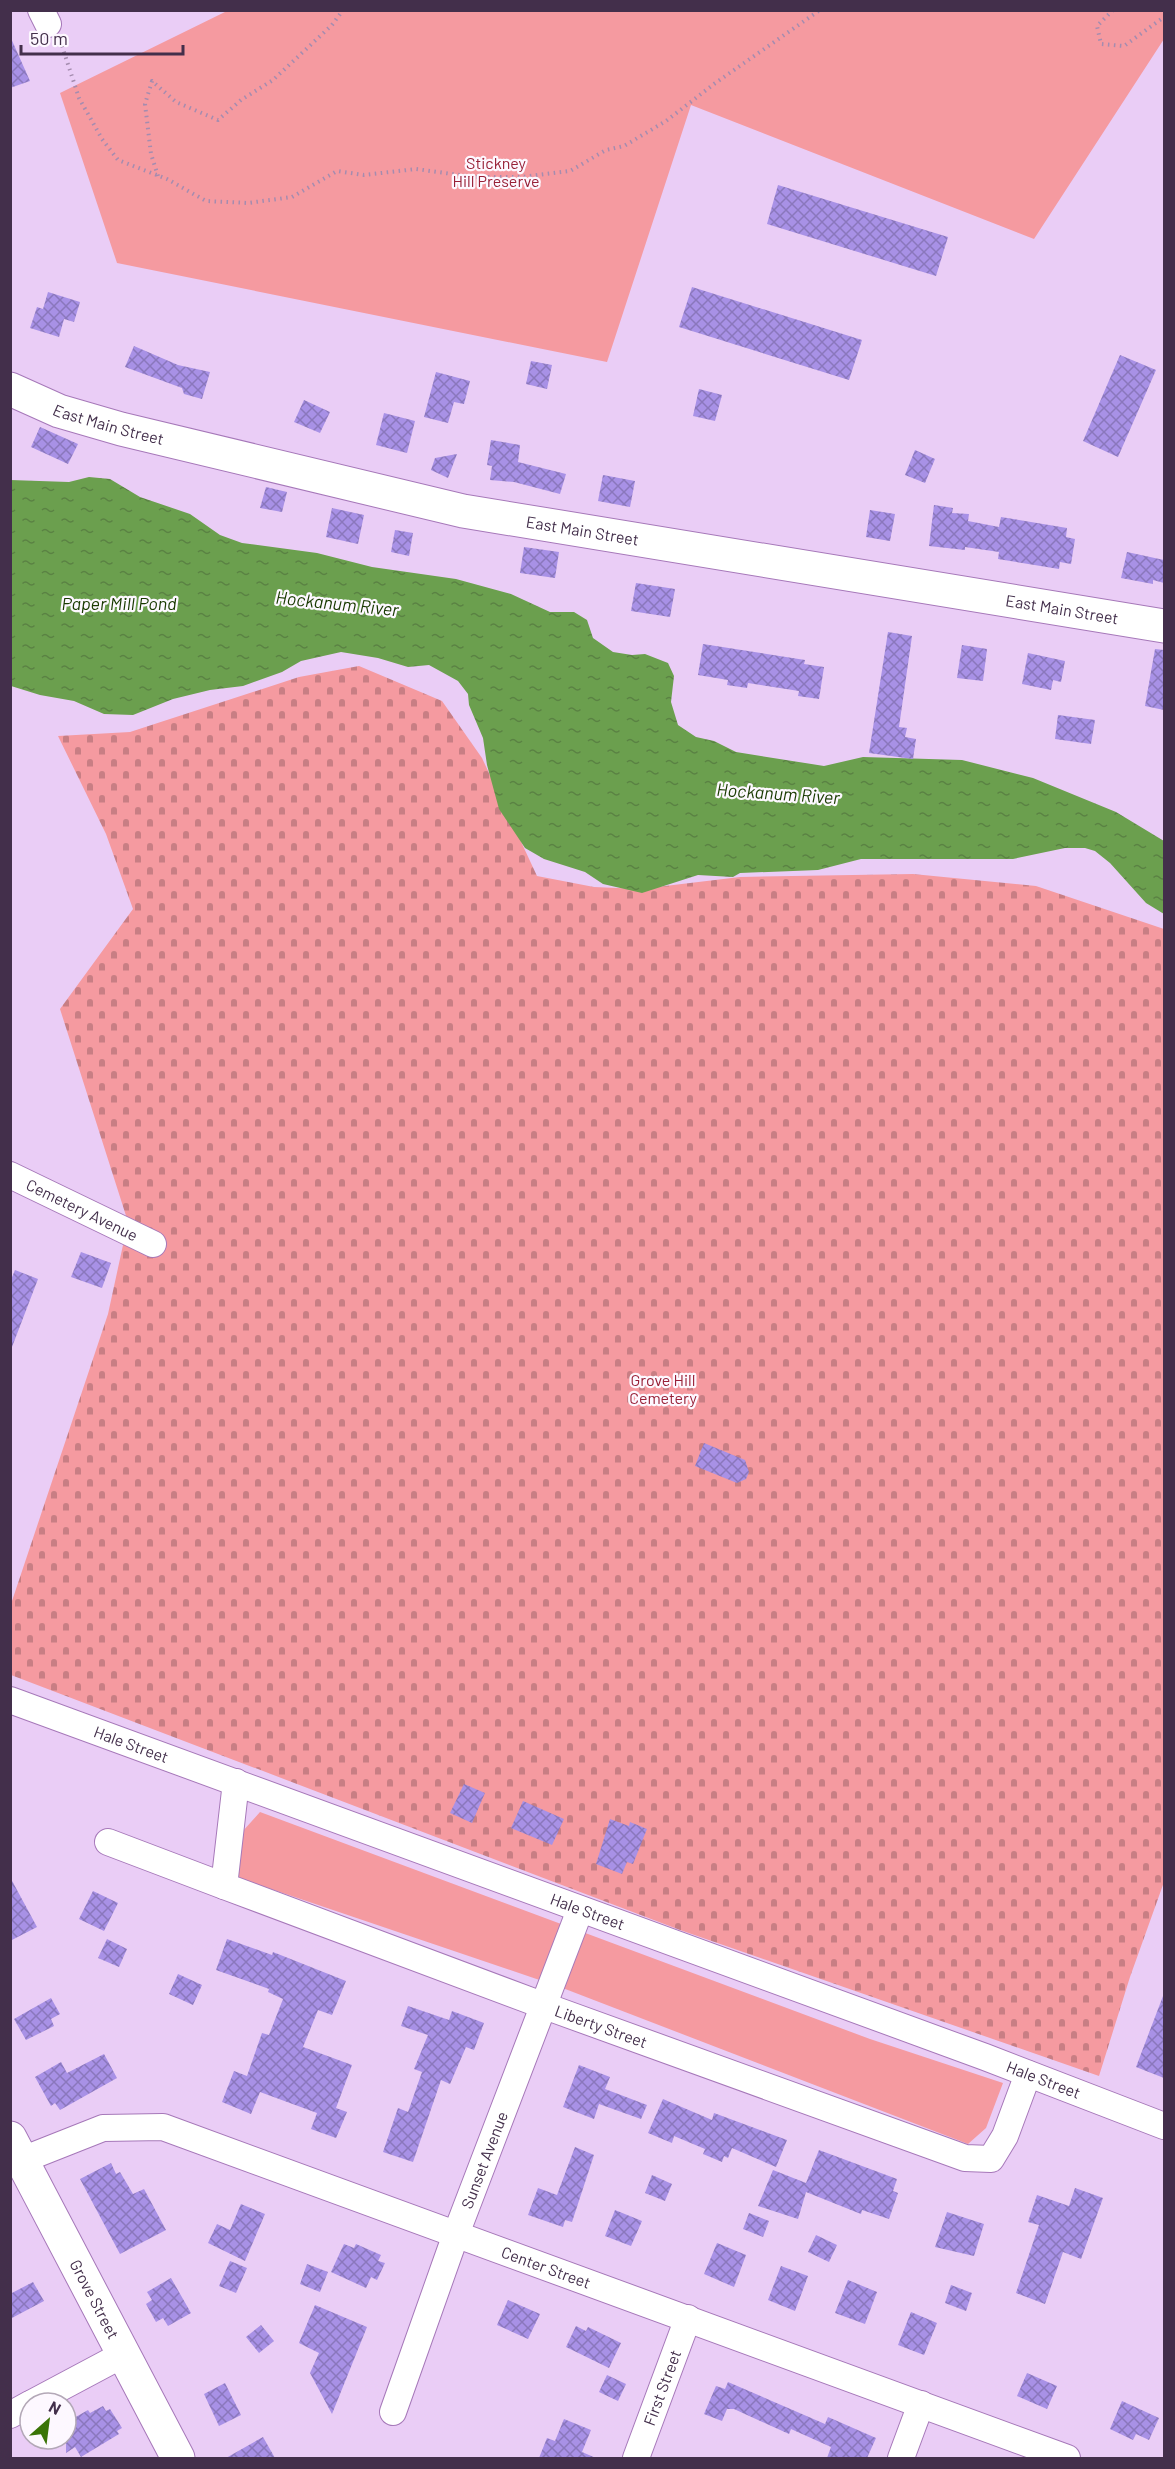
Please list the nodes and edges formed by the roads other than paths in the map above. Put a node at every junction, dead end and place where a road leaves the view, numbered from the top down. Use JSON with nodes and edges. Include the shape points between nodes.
{"nodes":[{"id":1,"x":10,"y":389,"type":"edge"},
{"id":2,"x":1164,"y":626,"type":"edge"},
{"id":3,"x":10,"y":1174,"type":"edge"},
{"id":4,"x":153,"y":1244,"type":"dead end"},
{"id":5,"x":10,"y":1700,"type":"edge"},
{"id":6,"x":236,"y":1782,"type":"junction"},
{"id":7,"x":108,"y":1842,"type":"dead end"},
{"id":8,"x":224,"y":1886,"type":"junction"},
{"id":9,"x":580,"y":1910,"type":"junction"},
{"id":10,"x":542,"y":2005,"type":"junction"},
{"id":11,"x":1028,"y":2074,"type":"junction"},
{"id":12,"x":1164,"y":2126,"type":"edge"},
{"id":13,"x":16,"y":2149,"type":"edge"},
{"id":14,"x":456,"y":2234,"type":"junction"},
{"id":15,"x":688,"y":2318,"type":"junction"},
{"id":16,"x":124,"y":2354,"type":"junction"},
{"id":17,"x":55,"y":2391,"type":"edge"},
{"id":18,"x":921,"y":2404,"type":"junction"},
{"id":19,"x":393,"y":2412,"type":"dead end"},
{"id":20,"x":178,"y":2458,"type":"edge"},
{"id":21,"x":636,"y":2458,"type":"edge"},
{"id":22,"x":901,"y":2458,"type":"edge"},
{"id":23,"x":1066,"y":2458,"type":"edge"}],
"edges":[{"from":1,"to":2,"type":"main road","name":"East Main Street","via":[[59,411],[121,429],[463,511]]},
{"from":3,"to":4,"type":"street","name":"Cemetery Avenue"},
{"from":5,"to":6,"type":"street","name":"Hale Street"},
{"from":6,"to":8,"type":"street"},
{"from":6,"to":9,"type":"street","name":"Hale Street"},
{"from":7,"to":8,"type":"street","name":"Liberty Street"},
{"from":8,"to":10,"type":"street","name":"Liberty Street"},
{"from":9,"to":10,"type":"street","name":"Sunset Avenue"},
{"from":9,"to":11,"type":"street","name":"Hale Street"},
{"from":10,"to":11,"type":"street","name":"Liberty Street","via":[[965,2158],[992,2159],[1005,2136]]},
{"from":10,"to":14,"type":"street","name":"Sunset Avenue"},
{"from":11,"to":12,"type":"street","name":"Hale Street"},
{"from":13,"to":14,"type":"street","name":"Center Street","via":[[103,2128],[162,2127]]},
{"from":13,"to":16,"type":"main road","name":"Grove Street"},
{"from":14,"to":15,"type":"street","name":"Center Street"},
{"from":14,"to":19,"type":"street","name":"Sunset Avenue"},
{"from":15,"to":18,"type":"street","name":"Center Street"},
{"from":15,"to":21,"type":"street","name":"First Street"},
{"from":16,"to":17,"type":"street"},
{"from":16,"to":20,"type":"main road","name":"Grove Street"},
{"from":18,"to":22,"type":"street"},
{"from":18,"to":23,"type":"street","name":"Center Street"}]}
